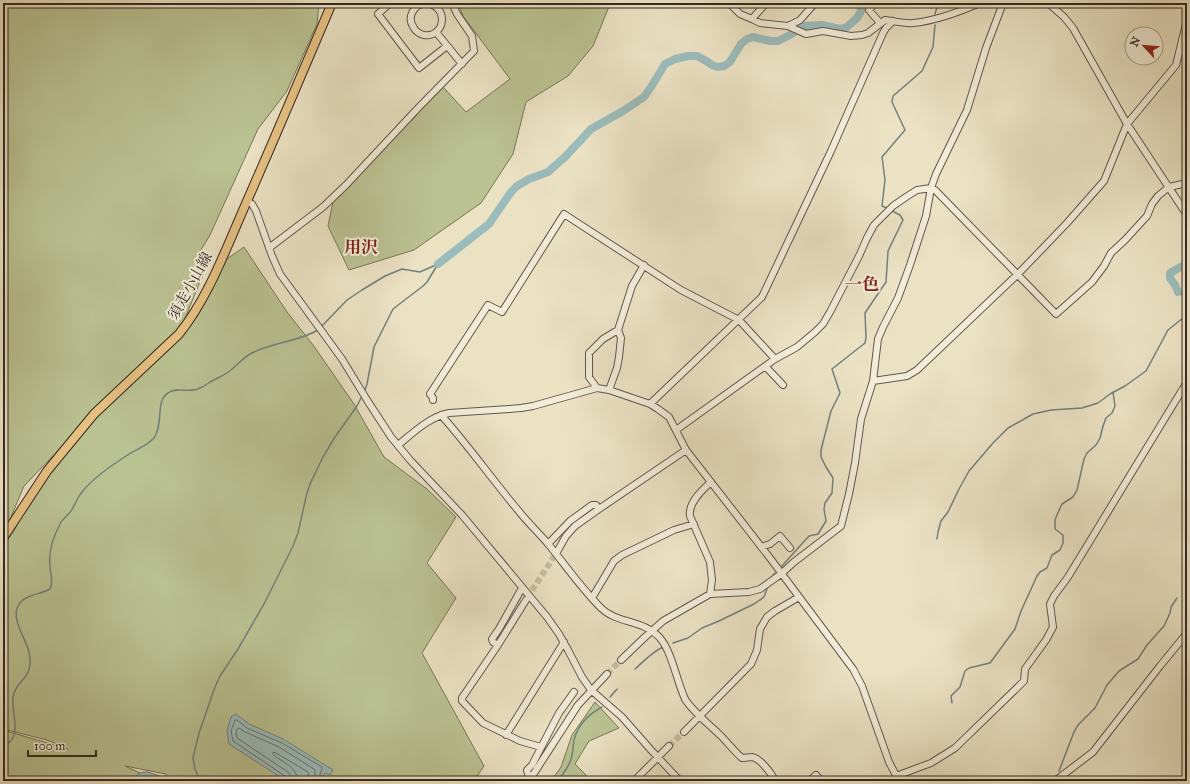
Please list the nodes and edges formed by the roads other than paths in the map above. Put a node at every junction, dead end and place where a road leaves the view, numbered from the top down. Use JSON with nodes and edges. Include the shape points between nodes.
{"nodes":[{"id":1,"x":6,"y":3,"type":"edge"},
{"id":2,"x":332,"y":3,"type":"edge"},
{"id":3,"x":390,"y":3,"type":"edge"},
{"id":4,"x":426,"y":3,"type":"edge"},
{"id":5,"x":452,"y":3,"type":"edge"},
{"id":6,"x":729,"y":3,"type":"edge"},
{"id":7,"x":766,"y":3,"type":"edge"},
{"id":8,"x":814,"y":3,"type":"edge"},
{"id":9,"x":875,"y":3,"type":"edge"},
{"id":10,"x":980,"y":3,"type":"edge"},
{"id":11,"x":1004,"y":3,"type":"edge"},
{"id":12,"x":1048,"y":3,"type":"edge"},
{"id":13,"x":3,"y":4,"type":"edge"},
{"id":14,"x":415,"y":5,"type":"edge"},
{"id":15,"x":752,"y":19,"type":"junction"},
{"id":16,"x":1187,"y":20,"type":"edge"},
{"id":17,"x":893,"y":21,"type":"junction"},
{"id":18,"x":880,"y":23,"type":"junction"},
{"id":19,"x":790,"y":27,"type":"junction"},
{"id":20,"x":436,"y":32,"type":"junction"},
{"id":21,"x":446,"y":46,"type":"junction"},
{"id":22,"x":462,"y":64,"type":"junction"},
{"id":23,"x":1127,"y":124,"type":"junction"},
{"id":24,"x":1187,"y":183,"type":"edge"},
{"id":25,"x":1169,"y":187,"type":"junction"},
{"id":26,"x":931,"y":188,"type":"junction"},
{"id":27,"x":247,"y":201,"type":"junction"},
{"id":28,"x":1187,"y":215,"type":"edge"},
{"id":29,"x":269,"y":248,"type":"junction"},
{"id":30,"x":644,"y":265,"type":"junction"},
{"id":31,"x":1018,"y":274,"type":"junction"},
{"id":32,"x":739,"y":320,"type":"junction"},
{"id":33,"x":618,"y":330,"type":"junction"},
{"id":34,"x":775,"y":359,"type":"junction"},
{"id":35,"x":766,"y":367,"type":"junction"},
{"id":36,"x":873,"y":381,"type":"junction"},
{"id":37,"x":1187,"y":382,"type":"edge"},
{"id":38,"x":783,"y":385,"type":"dead end"},
{"id":39,"x":597,"y":388,"type":"junction"},
{"id":40,"x":609,"y":390,"type":"junction"},
{"id":41,"x":433,"y":400,"type":"dead end"},
{"id":42,"x":650,"y":404,"type":"junction"},
{"id":43,"x":438,"y":416,"type":"junction"},
{"id":44,"x":676,"y":430,"type":"junction"},
{"id":45,"x":398,"y":446,"type":"junction"},
{"id":46,"x":686,"y":450,"type":"junction"},
{"id":47,"x":711,"y":482,"type":"junction"},
{"id":48,"x":599,"y":508,"type":"junction"},
{"id":49,"x":694,"y":524,"type":"junction"},
{"id":50,"x":3,"y":538,"type":"edge"},
{"id":51,"x":548,"y":544,"type":"junction"},
{"id":52,"x":761,"y":547,"type":"junction"},
{"id":53,"x":790,"y":548,"type":"dead end"},
{"id":54,"x":557,"y":552,"type":"tunnel mouth"},
{"id":55,"x":781,"y":574,"type":"junction"},
{"id":56,"x":522,"y":588,"type":"junction"},
{"id":57,"x":710,"y":594,"type":"junction"},
{"id":58,"x":799,"y":597,"type":"junction"},
{"id":59,"x":592,"y":598,"type":"junction"},
{"id":60,"x":526,"y":600,"type":"tunnel mouth"},
{"id":61,"x":652,"y":630,"type":"junction"},
{"id":62,"x":1187,"y":633,"type":"edge"},
{"id":63,"x":564,"y":642,"type":"junction"},
{"id":64,"x":498,"y":645,"type":"junction"},
{"id":65,"x":622,"y":660,"type":"tunnel mouth"},
{"id":66,"x":607,"y":674,"type":"tunnel mouth"},
{"id":67,"x":591,"y":690,"type":"junction"},
{"id":68,"x":574,"y":692,"type":"dead end"},
{"id":69,"x":700,"y":715,"type":"junction"},
{"id":70,"x":684,"y":732,"type":"tunnel mouth"},
{"id":71,"x":506,"y":734,"type":"junction"},
{"id":72,"x":669,"y":746,"type":"tunnel mouth"},
{"id":73,"x":541,"y":747,"type":"junction"},
{"id":74,"x":658,"y":757,"type":"junction"},
{"id":75,"x":530,"y":779,"type":"edge"},
{"id":76,"x":898,"y":779,"type":"edge"},
{"id":77,"x":634,"y":781,"type":"edge"},
{"id":78,"x":680,"y":781,"type":"edge"},
{"id":79,"x":775,"y":781,"type":"edge"},
{"id":80,"x":809,"y":781,"type":"edge"},
{"id":81,"x":822,"y":781,"type":"edge"},
{"id":82,"x":1055,"y":781,"type":"edge"}],
"edges":[{"from":1,"to":13,"type":"street"},
{"from":2,"to":27,"type":"main road","name":"須走小山線"},
{"from":3,"to":21,"type":"street","via":[[378,14],[419,68]]},
{"from":4,"to":14,"type":"street"},
{"from":4,"to":20,"type":"street","via":[[435,6],[441,14],[442,24]]},
{"from":5,"to":22,"type":"street","via":[[472,36],[474,51]]},
{"from":6,"to":15,"type":"street","via":[[740,14]]},
{"from":7,"to":15,"type":"street"},
{"from":8,"to":19,"type":"street","via":[[800,20]]},
{"from":9,"to":18,"type":"street","via":[[869,10]]},
{"from":10,"to":17,"type":"street","via":[[912,24]]},
{"from":11,"to":26,"type":"street","via":[[986,48],[967,110]]},
{"from":12,"to":23,"type":"street","via":[[1072,28]]},
{"from":14,"to":20,"type":"street","via":[[410,21],[412,26],[420,34]]},
{"from":15,"to":19,"type":"street","via":[[760,23]]},
{"from":16,"to":23,"type":"street","via":[[1176,65]]},
{"from":17,"to":18,"type":"street","via":[[885,20]]},
{"from":17,"to":32,"type":"street","via":[[883,32],[831,151],[762,297]]},
{"from":18,"to":19,"type":"street","via":[[868,33],[851,36],[823,31],[806,34]]},
{"from":20,"to":21,"type":"street"},
{"from":21,"to":22,"type":"street"},
{"from":22,"to":29,"type":"street","via":[[346,185],[311,217]]},
{"from":23,"to":25,"type":"street"},
{"from":23,"to":31,"type":"street","via":[[1104,181]]},
{"from":24,"to":25,"type":"street"},
{"from":25,"to":28,"type":"street"},
{"from":25,"to":31,"type":"street","via":[[1158,196],[1147,216],[1112,253],[1092,282],[1056,314]]},
{"from":26,"to":31,"type":"street"},
{"from":26,"to":34,"type":"street","via":[[917,190],[906,197],[893,206],[874,226],[823,324],[797,346]]},
{"from":26,"to":36,"type":"street","via":[[926,216],[910,265],[898,298],[878,339]]},
{"from":27,"to":29,"type":"street","via":[[256,212]]},
{"from":27,"to":50,"type":"main road","name":"須走小山線","via":[[210,284],[188,323],[94,414],[46,471]]},
{"from":29,"to":45,"type":"street","via":[[283,278],[351,372]]},
{"from":30,"to":32,"type":"street","via":[[681,290]]},
{"from":30,"to":33,"type":"street","via":[[632,286]]},
{"from":30,"to":41,"type":"street","via":[[564,214],[502,312],[488,305],[430,394]]},
{"from":31,"to":36,"type":"street","via":[[917,370],[907,376]]},
{"from":32,"to":34,"type":"street"},
{"from":32,"to":42,"type":"street"},
{"from":33,"to":39,"type":"street","via":[[603,339],[590,353],[589,377]]},
{"from":33,"to":40,"type":"street","via":[[621,338],[619,357]]},
{"from":34,"to":35,"type":"street"},
{"from":35,"to":38,"type":"street"},
{"from":35,"to":44,"type":"street"},
{"from":36,"to":55,"type":"street","via":[[860,419],[855,463],[841,526]]},
{"from":37,"to":76,"type":"street","via":[[1054,596],[1050,604],[1053,627],[1025,669],[1024,680],[955,748],[932,763]]},
{"from":39,"to":40,"type":"street"},
{"from":39,"to":43,"type":"street","via":[[521,408],[449,412]]},
{"from":40,"to":42,"type":"street"},
{"from":42,"to":44,"type":"street","via":[[669,417]]},
{"from":43,"to":45,"type":"street"},
{"from":43,"to":51,"type":"street","via":[[467,446],[517,510]]},
{"from":44,"to":46,"type":"street"},
{"from":45,"to":56,"type":"street","via":[[462,515]]},
{"from":46,"to":47,"type":"street"},
{"from":46,"to":48,"type":"street"},
{"from":47,"to":49,"type":"street","via":[[700,493],[689,511]]},
{"from":47,"to":52,"type":"street"},
{"from":48,"to":51,"type":"street","via":[[592,505],[570,521]]},
{"from":48,"to":54,"type":"street","via":[[572,530]]},
{"from":49,"to":57,"type":"street","via":[[710,562]]},
{"from":49,"to":59,"type":"street","via":[[674,530],[614,560]]},
{"from":51,"to":59,"type":"street"},
{"from":52,"to":53,"type":"street","via":[[780,536]]},
{"from":52,"to":55,"type":"street"},
{"from":55,"to":57,"type":"street","via":[[749,592]]},
{"from":55,"to":58,"type":"street"},
{"from":56,"to":63,"type":"street"},
{"from":56,"to":64,"type":"street","via":[[492,639]]},
{"from":57,"to":61,"type":"street"},
{"from":58,"to":69,"type":"street","via":[[767,617],[760,629],[758,650],[751,664]]},
{"from":58,"to":76,"type":"street","via":[[853,669]]},
{"from":59,"to":61,"type":"street","via":[[609,615]]},
{"from":60,"to":64,"type":"street"},
{"from":61,"to":65,"type":"street"},
{"from":61,"to":69,"type":"street","via":[[665,645],[686,700]]},
{"from":62,"to":82,"type":"street","via":[[1093,752]]},
{"from":63,"to":67,"type":"street"},
{"from":63,"to":71,"type":"street"},
{"from":64,"to":71,"type":"street","via":[[462,701],[483,723]]},
{"from":66,"to":67,"type":"street"},
{"from":67,"to":74,"type":"street","via":[[622,717]]},
{"from":67,"to":75,"type":"street","via":[[568,719]]},
{"from":68,"to":73,"type":"street"},
{"from":69,"to":70,"type":"street"},
{"from":69,"to":79,"type":"street","via":[[742,758],[752,757],[759,760]]},
{"from":71,"to":73,"type":"street"},
{"from":72,"to":74,"type":"street"},
{"from":73,"to":75,"type":"street","via":[[527,770]]},
{"from":74,"to":77,"type":"street"},
{"from":74,"to":78,"type":"street"},
{"from":80,"to":81,"type":"street","via":[[816,775]]}]}
